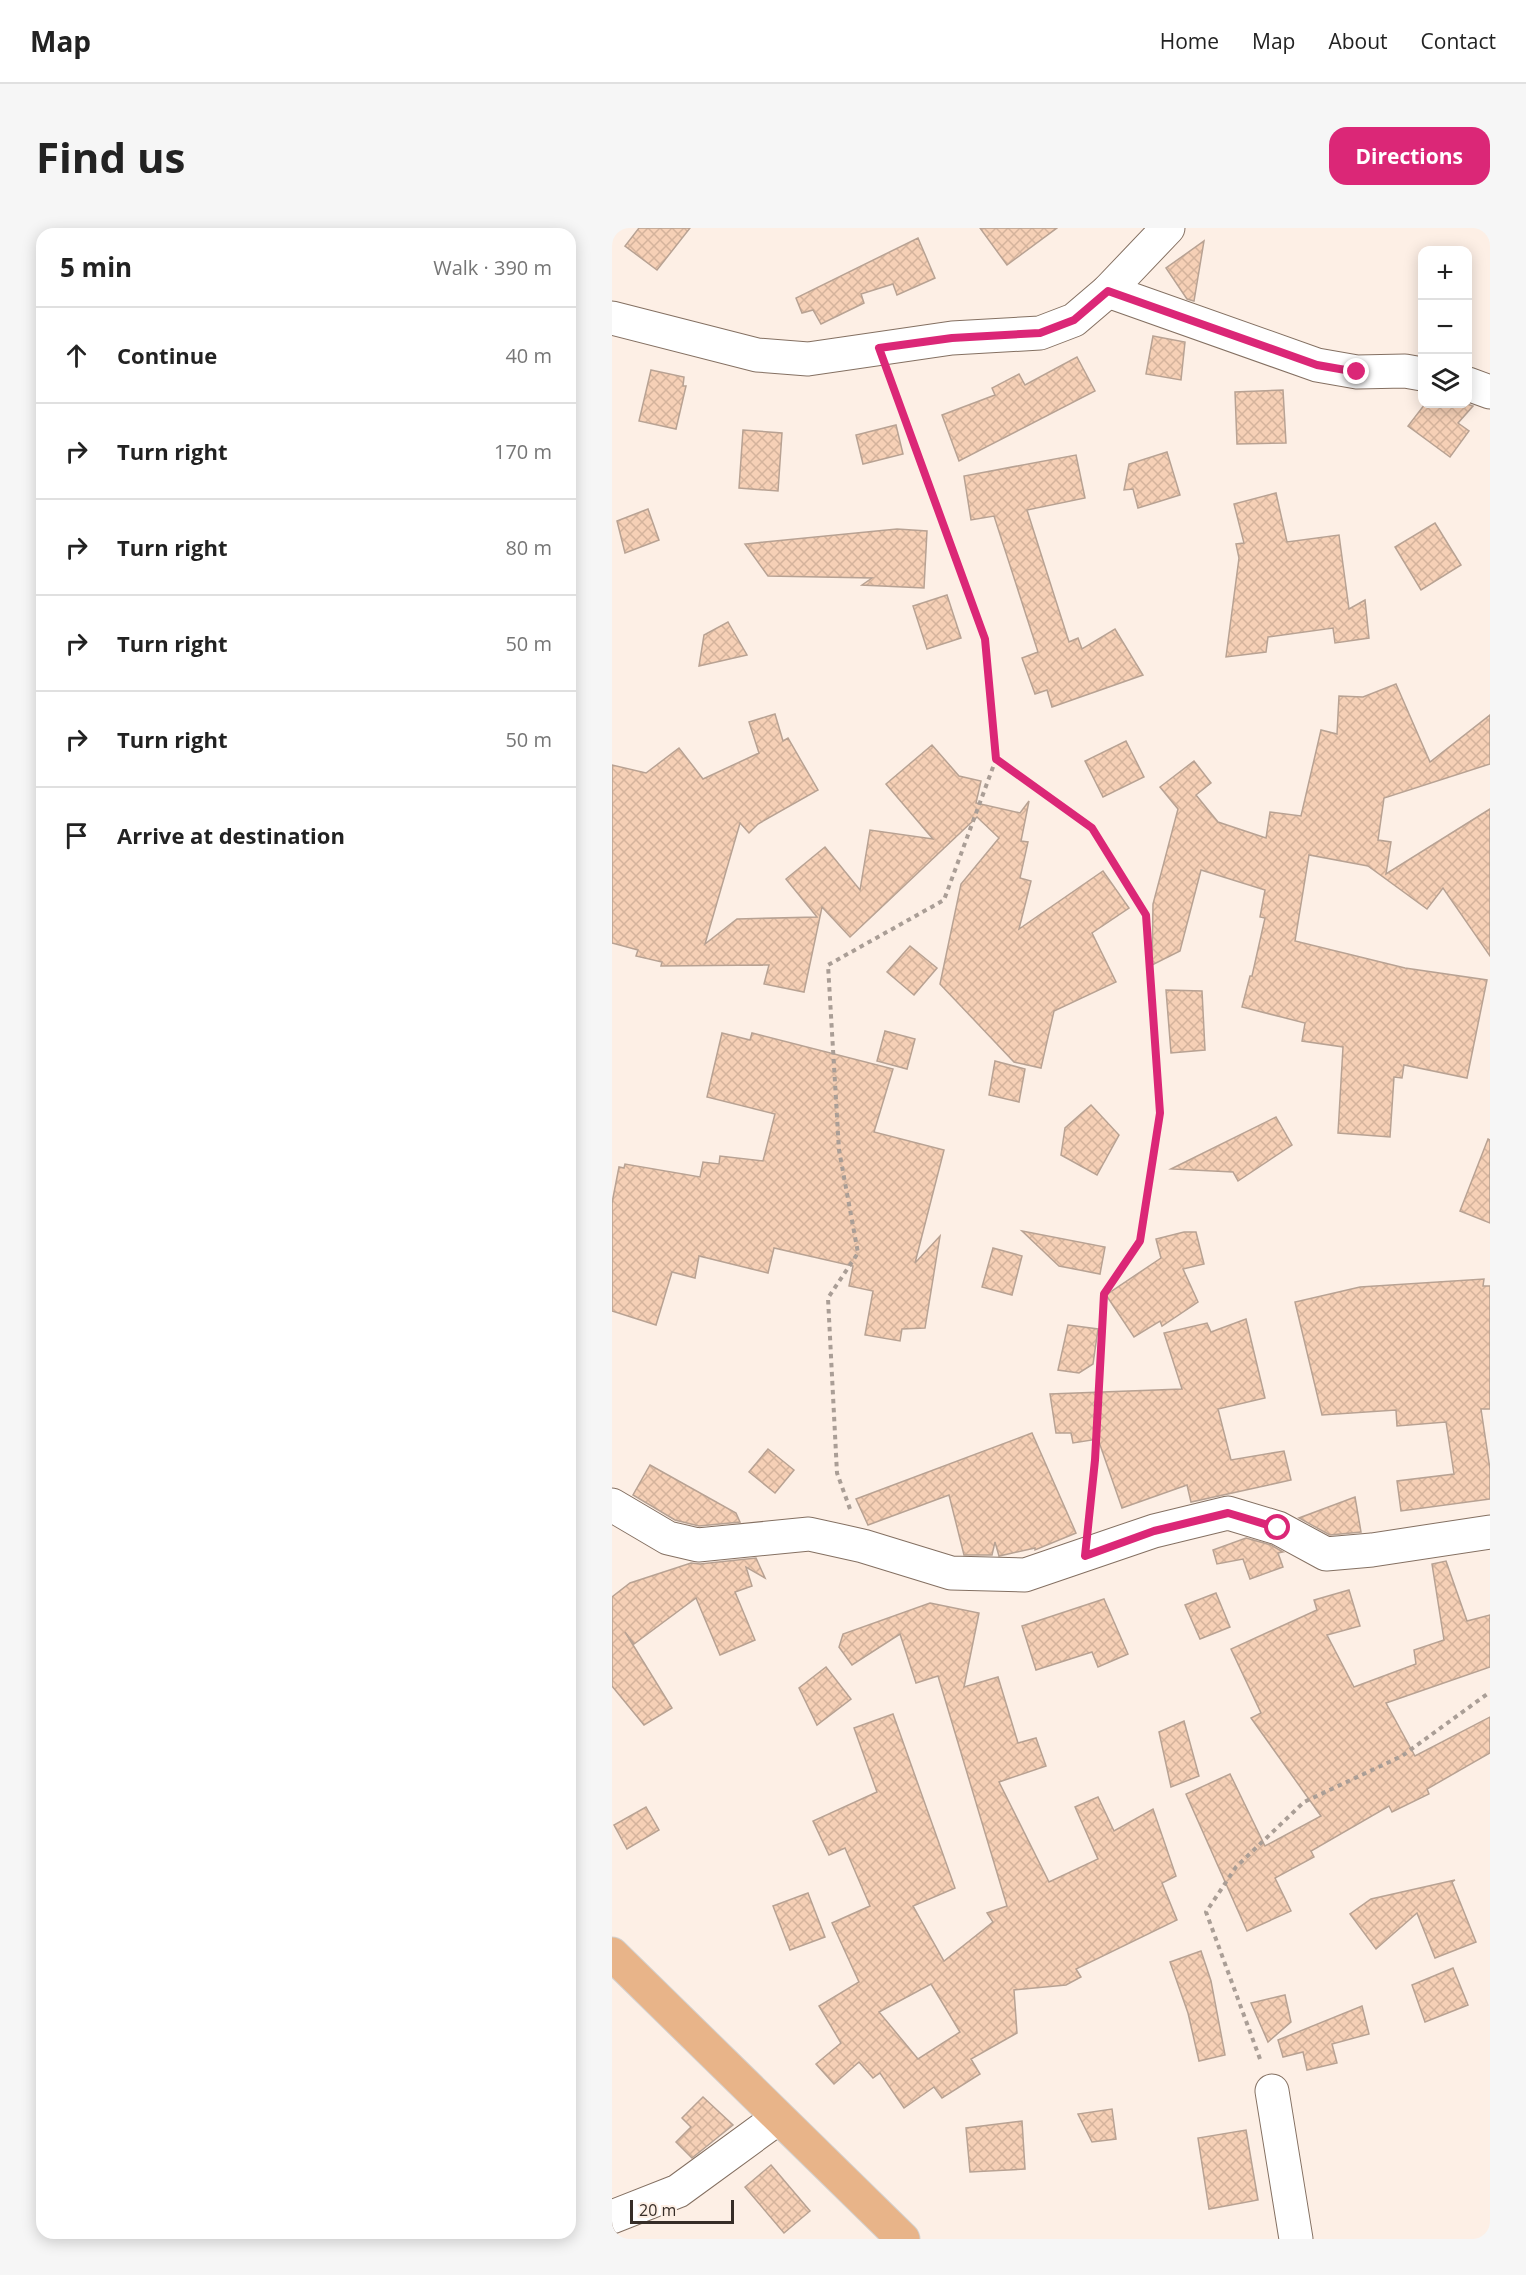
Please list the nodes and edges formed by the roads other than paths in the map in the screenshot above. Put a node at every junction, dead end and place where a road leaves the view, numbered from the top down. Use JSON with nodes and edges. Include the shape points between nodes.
{"nodes":[{"id":1,"x":1168,"y":228,"type":"edge"},
{"id":2,"x":1108,"y":291,"type":"junction"},
{"id":3,"x":612,"y":318,"type":"edge"},
{"id":4,"x":1418,"y":373,"type":"edge"},
{"id":5,"x":1472,"y":386,"type":"edge"},
{"id":6,"x":1490,"y":392,"type":"edge"},
{"id":7,"x":612,"y":1505,"type":"edge"},
{"id":8,"x":1490,"y":1532,"type":"edge"},
{"id":9,"x":612,"y":1954,"type":"edge"},
{"id":10,"x":1272,"y":2091,"type":"road end"},
{"id":11,"x":778,"y":2118,"type":"junction"},
{"id":12,"x":612,"y":2217,"type":"edge"},
{"id":13,"x":903,"y":2239,"type":"edge"},
{"id":14,"x":1296,"y":2239,"type":"edge"}],
"edges":[{"from":1,"to":2,"type":"street"},
{"from":2,"to":3,"type":"street","via":[[1074,320],[1040,333],[952,338],[808,358],[757,355]]},
{"from":2,"to":4,"type":"street","via":[[1317,365],[1357,372]]},
{"from":5,"to":6,"type":"street"},
{"from":7,"to":8,"type":"street","via":[[668,1538],[698,1545],[809,1534],[951,1573],[1024,1575],[1154,1531],[1228,1513],[1278,1528],[1326,1554]]},
{"from":9,"to":11,"type":"main road"},
{"from":10,"to":14,"type":"street"},
{"from":11,"to":12,"type":"street","via":[[678,2191]]},
{"from":11,"to":13,"type":"main road"}]}
